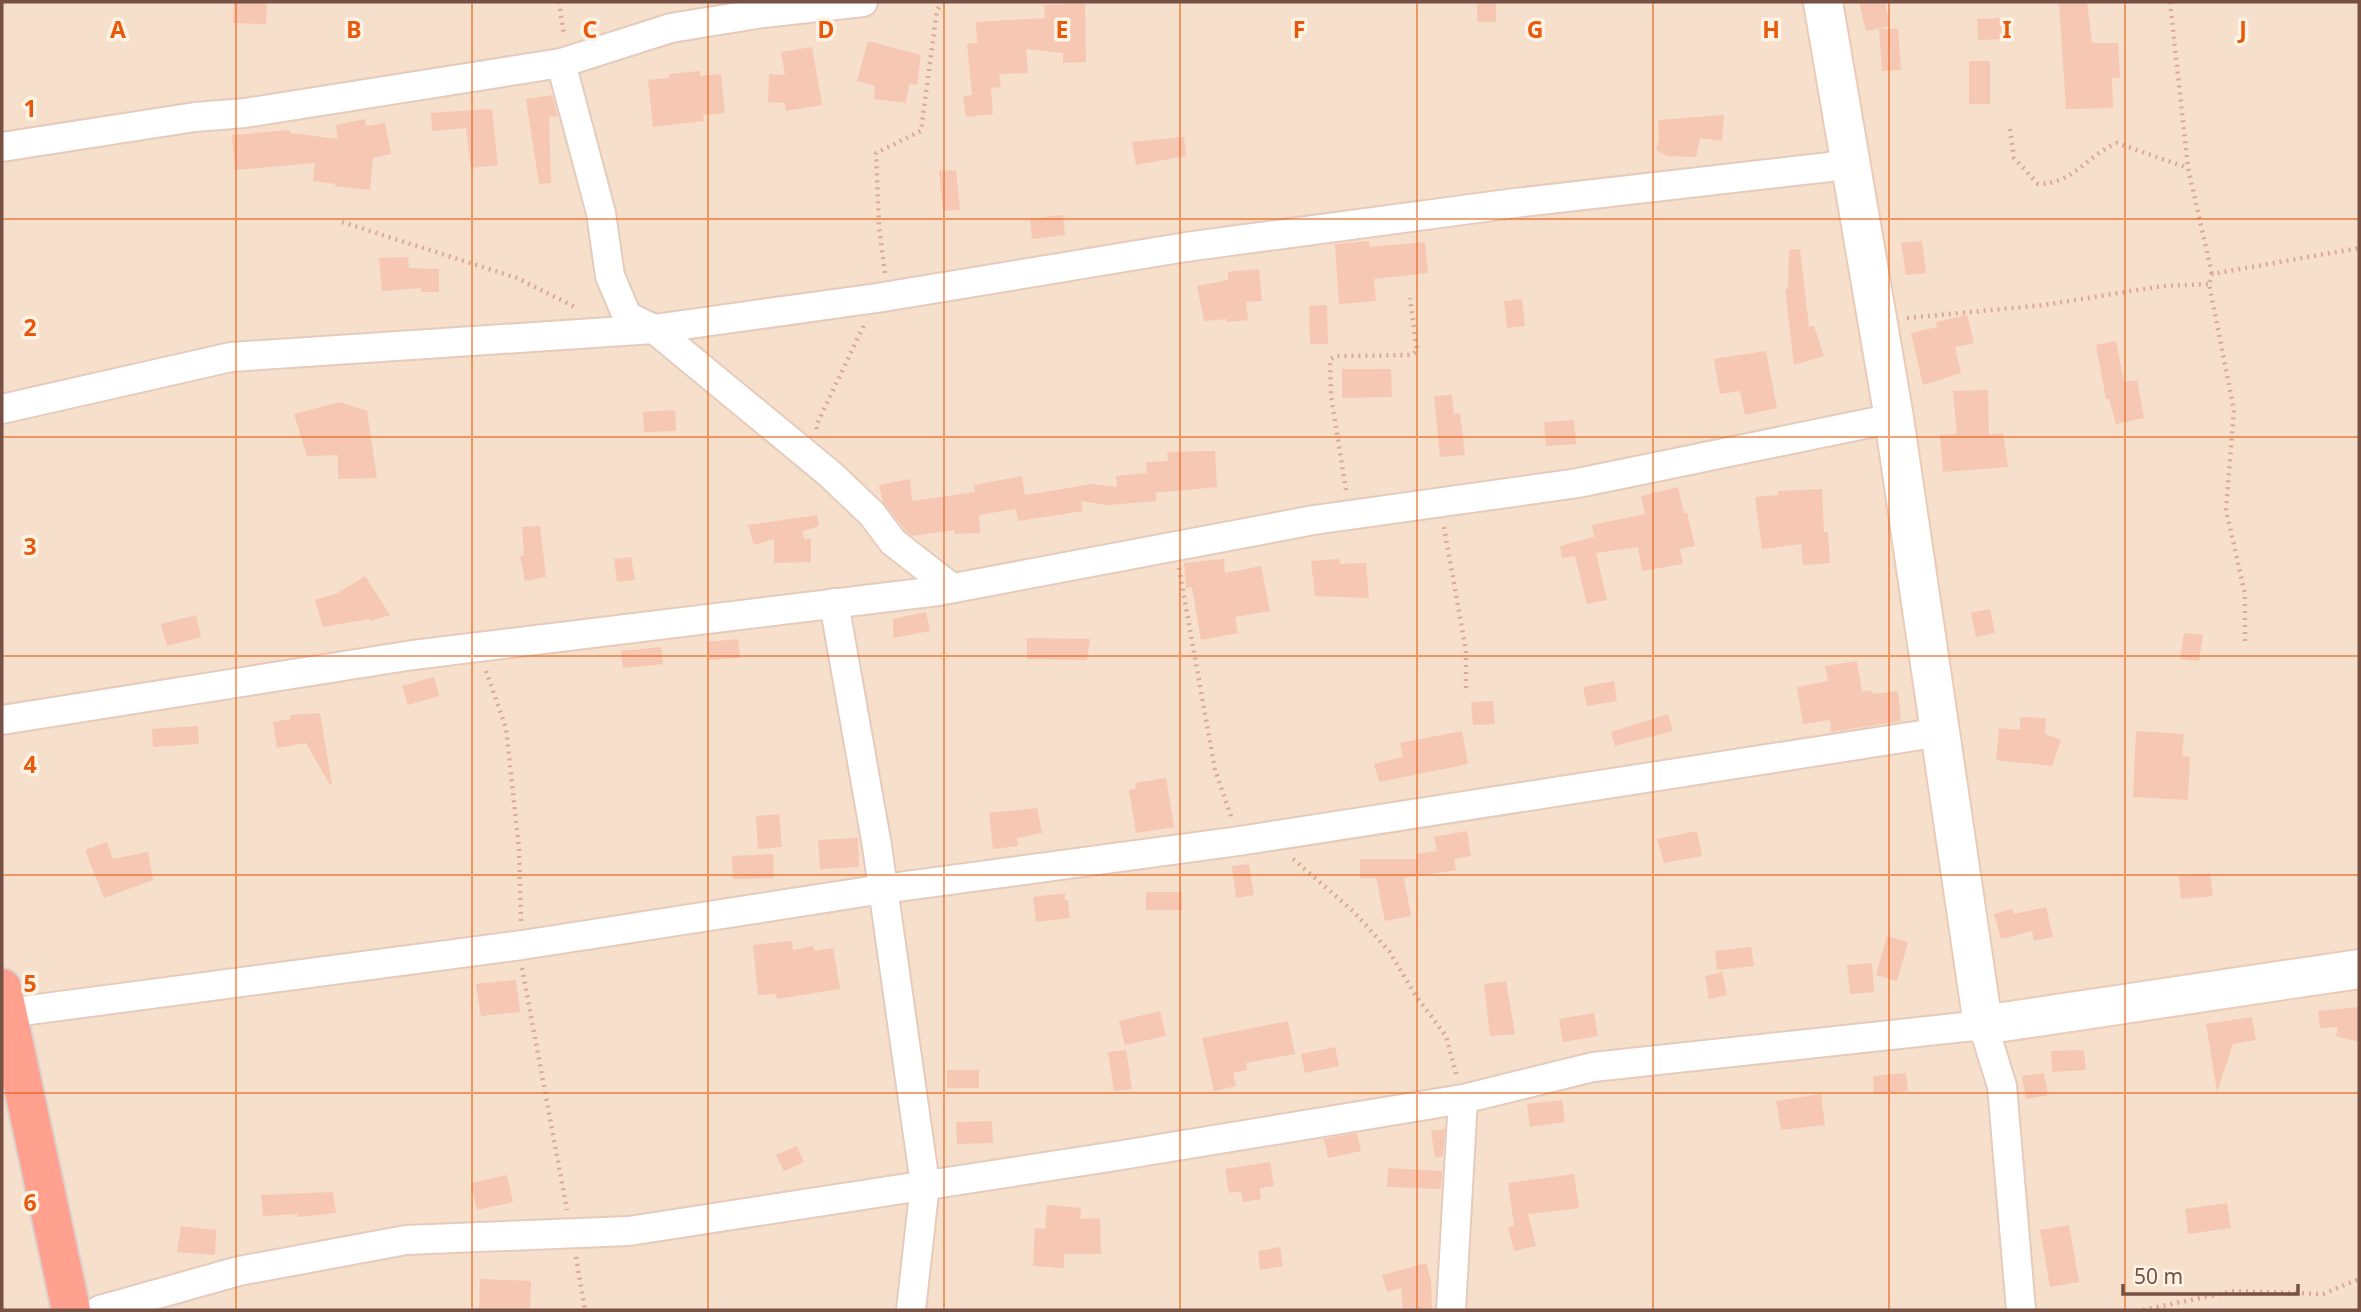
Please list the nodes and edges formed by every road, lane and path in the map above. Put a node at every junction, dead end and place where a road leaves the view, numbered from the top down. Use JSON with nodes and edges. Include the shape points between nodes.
{"nodes":[{"id":1,"x":559,"y":2,"type":"edge"},
{"id":2,"x":863,"y":2,"type":"edge"},
{"id":3,"x":943,"y":2,"type":"edge"},
{"id":4,"x":1823,"y":2,"type":"edge"},
{"id":5,"x":2170,"y":2,"type":"edge"},
{"id":6,"x":561,"y":63,"type":"junction"},
{"id":7,"x":2010,"y":129,"type":"dead end"},
{"id":8,"x":2,"y":147,"type":"edge"},
{"id":9,"x":1850,"y":162,"type":"junction"},
{"id":10,"x":2188,"y":168,"type":"junction"},
{"id":11,"x":342,"y":222,"type":"dead end"},
{"id":12,"x":2359,"y":248,"type":"edge"},
{"id":13,"x":2212,"y":274,"type":"junction"},
{"id":14,"x":2209,"y":284,"type":"junction"},
{"id":15,"x":877,"y":298,"type":"junction"},
{"id":16,"x":1410,"y":298,"type":"dead end"},
{"id":17,"x":578,"y":308,"type":"dead end"},
{"id":18,"x":1877,"y":322,"type":"junction"},
{"id":19,"x":654,"y":329,"type":"junction"},
{"id":20,"x":2,"y":410,"type":"edge"},
{"id":21,"x":1894,"y":418,"type":"junction"},
{"id":22,"x":830,"y":474,"type":"junction"},
{"id":23,"x":1440,"y":502,"type":"junction"},
{"id":24,"x":1350,"y":515,"type":"junction"},
{"id":25,"x":952,"y":588,"type":"junction"},
{"id":26,"x":834,"y":603,"type":"junction"},
{"id":27,"x":2245,"y":642,"type":"dead end"},
{"id":28,"x":1466,"y":690,"type":"dead end"},
{"id":29,"x":2,"y":720,"type":"edge"},
{"id":30,"x":1941,"y":732,"type":"junction"},
{"id":31,"x":883,"y":889,"type":"junction"},
{"id":32,"x":2359,"y":969,"type":"edge"},
{"id":33,"x":6,"y":1020,"type":"edge"},
{"id":34,"x":1983,"y":1025,"type":"junction"},
{"id":35,"x":1463,"y":1100,"type":"junction"},
{"id":36,"x":925,"y":1184,"type":"junction"},
{"id":37,"x":572,"y":1233,"type":"junction"},
{"id":38,"x":2359,"y":1279,"type":"edge"},
{"id":39,"x":71,"y":1310,"type":"edge"},
{"id":40,"x":100,"y":1310,"type":"edge"},
{"id":41,"x":585,"y":1310,"type":"edge"},
{"id":42,"x":911,"y":1310,"type":"edge"},
{"id":43,"x":1451,"y":1310,"type":"edge"},
{"id":44,"x":2021,"y":1310,"type":"edge"},
{"id":45,"x":2143,"y":1310,"type":"edge"}],
"edges":[{"from":1,"to":6,"type":"path","via":[[565,30]]},
{"from":2,"to":6,"type":"street","via":[[671,28]]},
{"from":3,"to":15,"type":"path","via":[[937,10],[921,131],[876,153],[886,271]]},
{"from":4,"to":9,"type":"street"},
{"from":5,"to":10,"type":"path"},
{"from":6,"to":8,"type":"street"},
{"from":6,"to":19,"type":"street","via":[[601,213],[610,276],[627,316]]},
{"from":7,"to":10,"type":"path","via":[[2014,158],[2038,184],[2054,184],[2117,143]]},
{"from":9,"to":15,"type":"street","via":[[1200,245]]},
{"from":9,"to":18,"type":"street"},
{"from":10,"to":13,"type":"path"},
{"from":11,"to":17,"type":"path","via":[[517,278]]},
{"from":12,"to":13,"type":"path"},
{"from":13,"to":14,"type":"path"},
{"from":14,"to":18,"type":"path"},
{"from":14,"to":27,"type":"path","via":[[2234,410],[2225,510],[2245,594]]},
{"from":15,"to":19,"type":"street"},
{"from":15,"to":22,"type":"path","via":[[816,426]]},
{"from":16,"to":24,"type":"path","via":[[1417,351],[1330,360],[1331,396]]},
{"from":18,"to":21,"type":"street"},
{"from":19,"to":20,"type":"street","via":[[231,357]]},
{"from":19,"to":22,"type":"street"},
{"from":21,"to":23,"type":"street","via":[[1578,482]]},
{"from":21,"to":30,"type":"street"},
{"from":22,"to":25,"type":"street","via":[[872,514],[893,542]]},
{"from":23,"to":24,"type":"street"},
{"from":23,"to":28,"type":"path","via":[[1466,651]]},
{"from":24,"to":25,"type":"street"},
{"from":25,"to":26,"type":"street"},
{"from":26,"to":29,"type":"street","via":[[413,655]]},
{"from":26,"to":31,"type":"street"},
{"from":30,"to":31,"type":"street","via":[[1239,841]]},
{"from":30,"to":34,"type":"street"},
{"from":31,"to":33,"type":"street"},
{"from":31,"to":36,"type":"street"},
{"from":32,"to":34,"type":"street"},
{"from":33,"to":39,"type":"highway"},
{"from":34,"to":35,"type":"street","via":[[1593,1068]]},
{"from":34,"to":44,"type":"street","via":[[2003,1086]]},
{"from":35,"to":36,"type":"street"},
{"from":35,"to":43,"type":"street"},
{"from":36,"to":37,"type":"street","via":[[629,1231]]},
{"from":36,"to":42,"type":"street"},
{"from":37,"to":40,"type":"street","via":[[406,1240],[239,1271]]},
{"from":37,"to":41,"type":"path"},
{"from":38,"to":45,"type":"path","via":[[2323,1294],[2234,1291]]}]}
